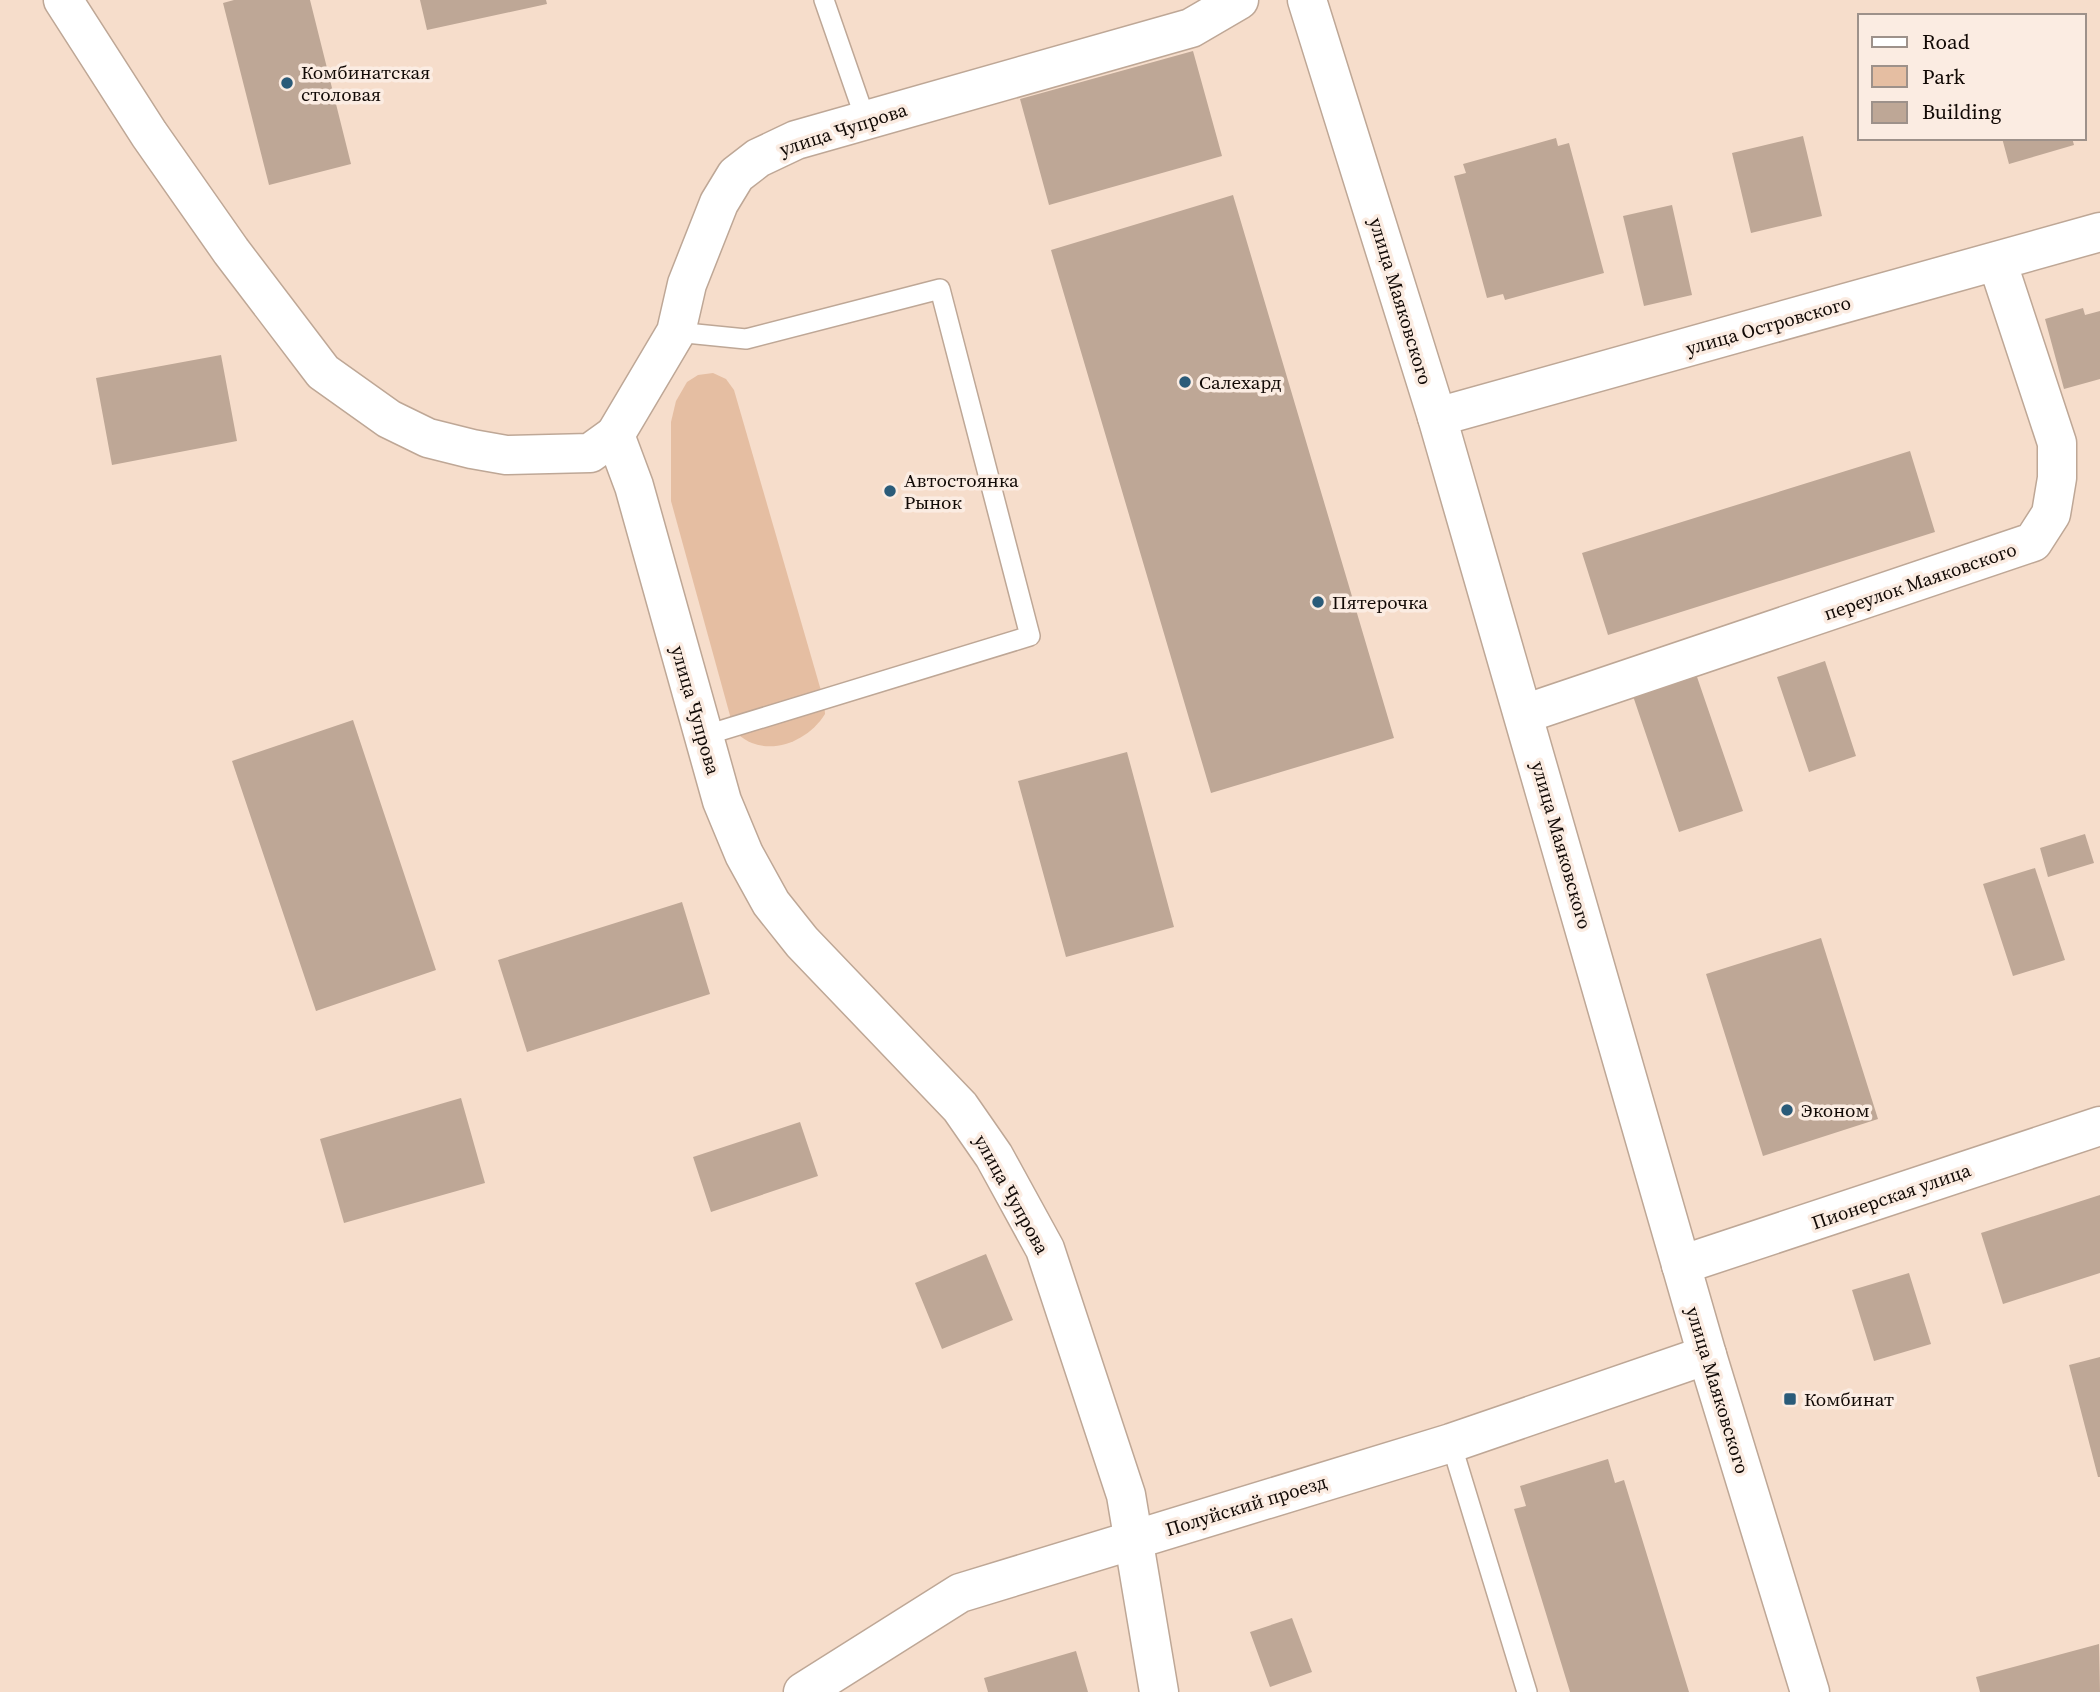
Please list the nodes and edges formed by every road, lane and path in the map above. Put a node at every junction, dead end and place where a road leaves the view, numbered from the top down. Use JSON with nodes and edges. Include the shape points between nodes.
{"nodes":[{"id":1,"x":63,"y":0,"type":"edge"},
{"id":2,"x":824,"y":0,"type":"edge"},
{"id":3,"x":1239,"y":0,"type":"edge"},
{"id":4,"x":1307,"y":0,"type":"edge"},
{"id":5,"x":866,"y":121,"type":"junction"},
{"id":6,"x":2100,"y":232,"type":"edge"},
{"id":7,"x":1997,"y":261,"type":"junction"},
{"id":8,"x":676,"y":332,"type":"junction"},
{"id":9,"x":1437,"y":417,"type":"junction"},
{"id":10,"x":615,"y":435,"type":"junction"},
{"id":11,"x":1524,"y":714,"type":"junction"},
{"id":12,"x":703,"y":736,"type":"junction"},
{"id":13,"x":2100,"y":1126,"type":"edge"},
{"id":14,"x":1681,"y":1265,"type":"junction"},
{"id":15,"x":1707,"y":1355,"type":"junction"},
{"id":16,"x":1451,"y":1443,"type":"junction"},
{"id":17,"x":1133,"y":1539,"type":"junction"},
{"id":18,"x":803,"y":1692,"type":"edge"},
{"id":19,"x":1159,"y":1692,"type":"edge"},
{"id":20,"x":1527,"y":1692,"type":"edge"},
{"id":21,"x":1810,"y":1692,"type":"edge"}],
"edges":[{"from":1,"to":10,"type":"street","via":[[149,134],[323,372],[389,419],[428,438],[472,449],[506,455],[590,453]]},
{"from":2,"to":5,"type":"lane"},
{"from":3,"to":5,"type":"street","name":"улица Чупрова","via":[[1191,28]]},
{"from":4,"to":9,"type":"street","name":"улица Маяковского"},
{"from":5,"to":8,"type":"street","name":"улица Чупрова","via":[[796,140],[758,158],[736,175],[699,247]]},
{"from":6,"to":7,"type":"street","name":"улица Островского"},
{"from":7,"to":9,"type":"street","name":"улица Островского"},
{"from":7,"to":11,"type":"street","name":"переулок Маяковского","via":[[2057,443],[2051,514],[2033,542]]},
{"from":8,"to":10,"type":"street","name":"улица Чупрова"},
{"from":8,"to":12,"type":"lane","via":[[746,339],[940,289],[1030,636]]},
{"from":9,"to":11,"type":"street","name":"улица Маяковского"},
{"from":10,"to":12,"type":"street","name":"улица Чупрова","via":[[634,486]]},
{"from":11,"to":14,"type":"street","name":"улица Маяковского"},
{"from":12,"to":17,"type":"street","name":"улица Чупрова","via":[[722,801],[771,903],[802,942],[960,1107],[1022,1205],[1045,1249],[1126,1495]]},
{"from":13,"to":14,"type":"street","name":"Пионерская улица"},
{"from":14,"to":15,"type":"street","name":"улица Маяковского"},
{"from":15,"to":16,"type":"street","name":"Полуйский проезд"},
{"from":15,"to":21,"type":"street","name":"улица Маяковского"},
{"from":16,"to":17,"type":"street","name":"Полуйский проезд"},
{"from":16,"to":20,"type":"lane"},
{"from":17,"to":18,"type":"street","name":"Полуйский проезд","via":[[960,1593]]},
{"from":17,"to":19,"type":"street","name":"улица Чупрова"}]}
